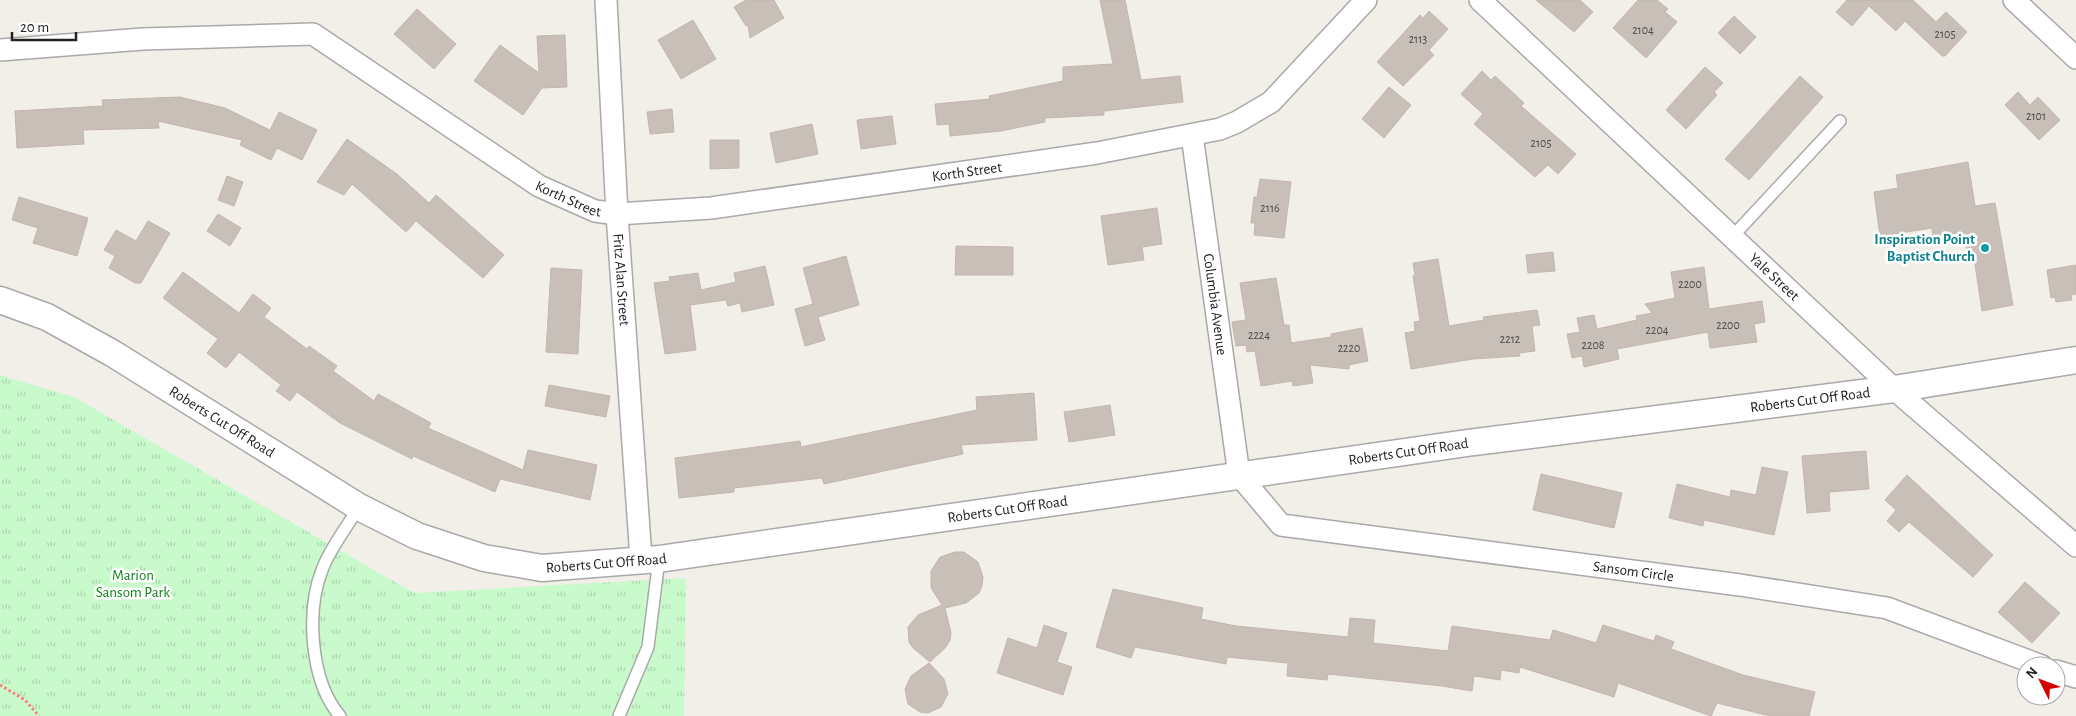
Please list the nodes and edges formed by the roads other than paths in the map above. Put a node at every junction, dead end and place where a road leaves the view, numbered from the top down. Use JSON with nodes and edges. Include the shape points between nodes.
{"nodes":[{"id":1,"x":606,"y":0,"type":"edge"},
{"id":2,"x":1366,"y":0,"type":"edge"},
{"id":3,"x":1480,"y":0,"type":"edge"},
{"id":4,"x":2014,"y":0,"type":"edge"},
{"id":5,"x":0,"y":50,"type":"edge"},
{"id":6,"x":2076,"y":58,"type":"edge"},
{"id":7,"x":1840,"y":121,"type":"dead end"},
{"id":8,"x":1184,"y":136,"type":"junction"},
{"id":9,"x":617,"y":214,"type":"junction"},
{"id":10,"x":1732,"y":237,"type":"junction"},
{"id":11,"x":0,"y":300,"type":"edge"},
{"id":12,"x":2076,"y":360,"type":"edge"},
{"id":13,"x":1894,"y":389,"type":"junction"},
{"id":14,"x":1239,"y":475,"type":"junction"},
{"id":15,"x":359,"y":507,"type":"junction"},
{"id":16,"x":2076,"y":546,"type":"edge"},
{"id":17,"x":650,"y":559,"type":"junction"},
{"id":18,"x":2016,"y":656,"type":"edge"},
{"id":19,"x":340,"y":716,"type":"edge"},
{"id":20,"x":620,"y":716,"type":"edge"}],
"edges":[{"from":1,"to":9,"type":"street","name":"Fritz Alan Street"},
{"from":2,"to":8,"type":"street","via":[[1271,102],[1220,129]]},
{"from":3,"to":10,"type":"street","name":"Yale Street"},
{"from":4,"to":6,"type":"street"},
{"from":5,"to":9,"type":"street","name":"Korth Street","via":[[143,39],[313,34],[539,186],[595,211]]},
{"from":7,"to":10,"type":"lane"},
{"from":8,"to":9,"type":"street","name":"Korth Street","via":[[1097,154],[711,208]]},
{"from":8,"to":14,"type":"street","name":"Columbia Avenue"},
{"from":9,"to":17,"type":"street","name":"Fritz Alan Street"},
{"from":10,"to":13,"type":"street","name":"Yale Street"},
{"from":11,"to":15,"type":"street","name":"Roberts Cut Off Road","via":[[47,318],[112,353]]},
{"from":12,"to":13,"type":"street","name":"Roberts Cut Off Road"},
{"from":13,"to":14,"type":"street","name":"Roberts Cut Off Road"},
{"from":13,"to":16,"type":"street","name":"Yale Street"},
{"from":14,"to":17,"type":"street","name":"Roberts Cut Off Road"},
{"from":14,"to":18,"type":"street","name":"Sansom Circle","via":[[1280,525],[1740,585],[1887,608]]},
{"from":15,"to":17,"type":"street","name":"Roberts Cut Off Road","via":[[417,536],[484,558],[542,568]]},
{"from":15,"to":19,"type":"lane","via":[[322,568],[312,603],[316,664],[331,706]]},
{"from":17,"to":20,"type":"lane","via":[[648,647]]}]}
